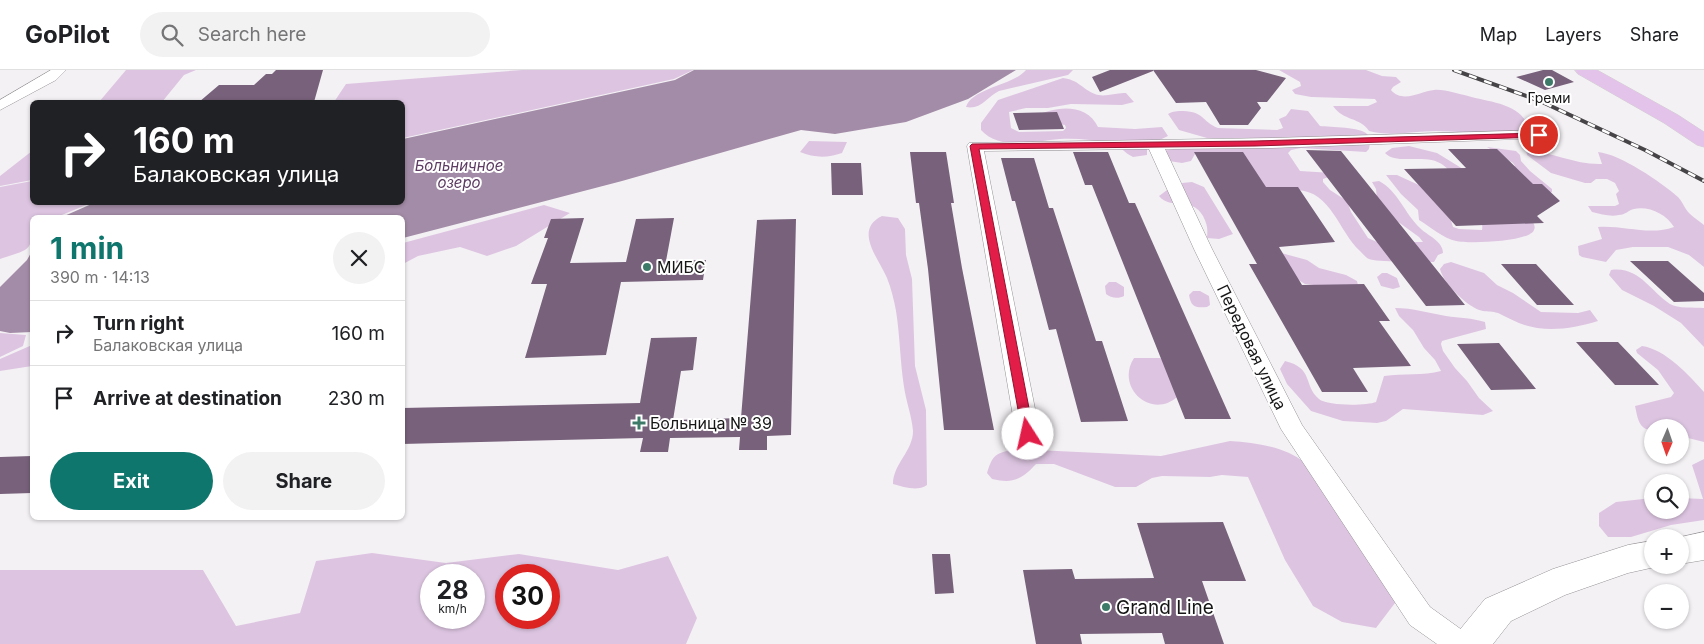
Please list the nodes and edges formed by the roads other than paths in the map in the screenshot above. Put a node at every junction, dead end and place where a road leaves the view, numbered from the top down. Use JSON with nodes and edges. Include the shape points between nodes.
{"nodes":[{"id":1,"x":59,"y":70,"type":"edge"},
{"id":2,"x":1584,"y":70,"type":"edge"},
{"id":3,"x":1612,"y":70,"type":"edge"},
{"id":4,"x":0,"y":106,"type":"edge"},
{"id":5,"x":1704,"y":121,"type":"edge"},
{"id":6,"x":1539,"y":135,"type":"dead end"},
{"id":7,"x":1704,"y":140,"type":"edge"},
{"id":8,"x":1155,"y":144,"type":"junction"},
{"id":9,"x":1028,"y":434,"type":"dead end"},
{"id":10,"x":1704,"y":546,"type":"edge"},
{"id":11,"x":1689,"y":548,"type":"edge"},
{"id":12,"x":1644,"y":556,"type":"edge"},
{"id":13,"x":1459,"y":644,"type":"edge"},
{"id":14,"x":1471,"y":644,"type":"edge"}],
"edges":[{"from":1,"to":4,"type":"street"},
{"from":2,"to":7,"type":"main road"},
{"from":3,"to":5,"type":"main road"},
{"from":6,"to":8,"type":"street"},
{"from":8,"to":9,"type":"street","via":[[975,146]]},
{"from":8,"to":13,"type":"street","name":"Передовая улица","via":[[1293,429],[1420,616]]},
{"from":10,"to":11,"type":"main road"},
{"from":12,"to":14,"type":"main road","via":[[1553,584],[1498,610]]}]}
